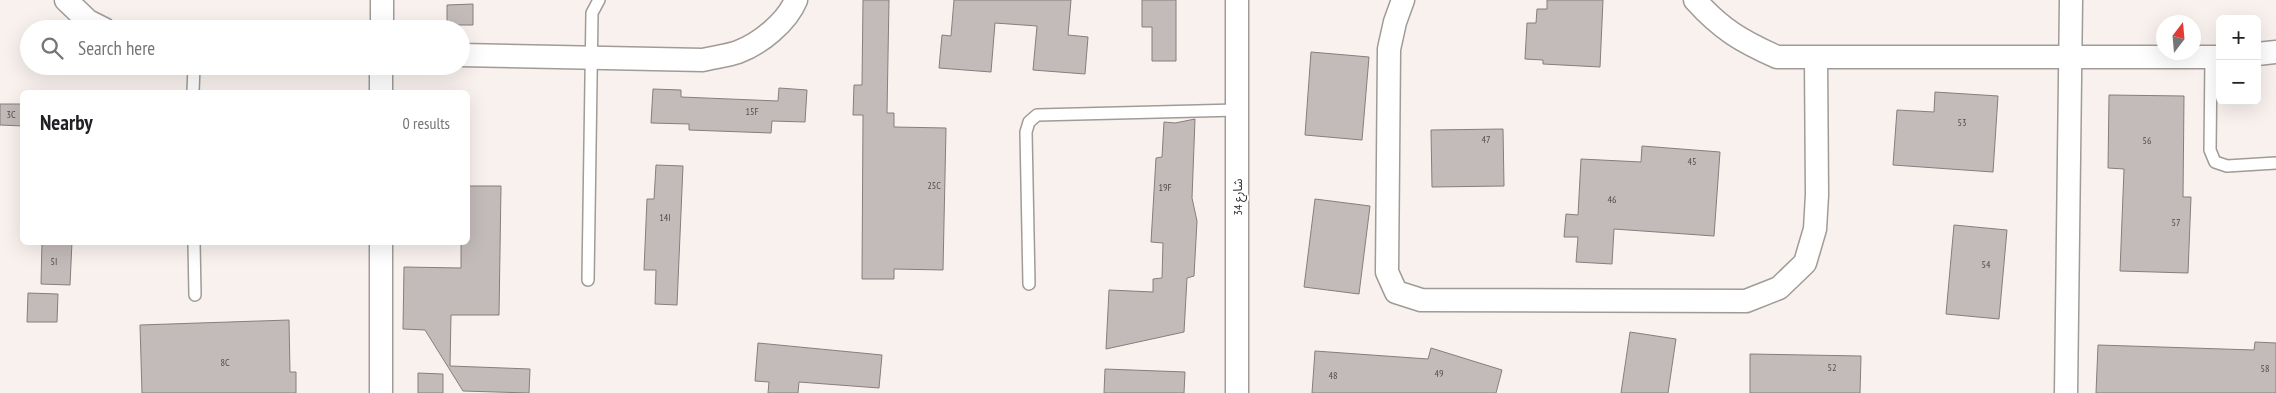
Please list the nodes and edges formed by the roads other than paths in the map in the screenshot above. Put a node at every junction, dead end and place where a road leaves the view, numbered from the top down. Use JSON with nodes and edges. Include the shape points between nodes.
{"nodes":[{"id":1,"x":66,"y":0,"type":"edge"},
{"id":2,"x":382,"y":0,"type":"edge"},
{"id":3,"x":600,"y":0,"type":"edge"},
{"id":4,"x":796,"y":0,"type":"edge"},
{"id":5,"x":1237,"y":0,"type":"edge"},
{"id":6,"x":1403,"y":0,"type":"edge"},
{"id":7,"x":1694,"y":0,"type":"edge"},
{"id":8,"x":2071,"y":0,"type":"edge"},
{"id":9,"x":87,"y":20,"type":"edge"},
{"id":10,"x":382,"y":20,"type":"edge"},
{"id":11,"x":2276,"y":52,"type":"edge"},
{"id":12,"x":2261,"y":54,"type":"edge"},
{"id":13,"x":470,"y":55,"type":"edge"},
{"id":14,"x":592,"y":56,"type":"junction"},
{"id":15,"x":2215,"y":57,"type":"edge"},
{"id":16,"x":1816,"y":58,"type":"junction"},
{"id":17,"x":2071,"y":58,"type":"junction"},
{"id":18,"x":194,"y":75,"type":"edge"},
{"id":19,"x":381,"y":75,"type":"edge"},
{"id":20,"x":193,"y":90,"type":"edge"},
{"id":21,"x":381,"y":90,"type":"edge"},
{"id":22,"x":1237,"y":110,"type":"junction"},
{"id":23,"x":2276,"y":164,"type":"edge"},
{"id":24,"x":194,"y":245,"type":"edge"},
{"id":25,"x":381,"y":245,"type":"edge"},
{"id":26,"x":588,"y":280,"type":"dead end"},
{"id":27,"x":1029,"y":284,"type":"dead end"},
{"id":28,"x":195,"y":295,"type":"dead end"},
{"id":29,"x":381,"y":393,"type":"edge"},
{"id":30,"x":1237,"y":393,"type":"edge"},
{"id":31,"x":2066,"y":393,"type":"edge"}],
"edges":[{"from":1,"to":9,"type":"street"},
{"from":2,"to":10,"type":"street"},
{"from":3,"to":14,"type":"lane","via":[[592,12]]},
{"from":4,"to":14,"type":"street","via":[[770,34],[738,52],[703,60]]},
{"from":5,"to":22,"type":"street","name":"شارع 34"},
{"from":6,"to":16,"type":"street","via":[[1389,49],[1387,272],[1396,292],[1421,300],[1746,301],[1779,288],[1804,263],[1815,230]]},
{"from":7,"to":16,"type":"street","via":[[1744,42],[1777,57]]},
{"from":8,"to":17,"type":"street"},
{"from":11,"to":12,"type":"street"},
{"from":13,"to":14,"type":"street"},
{"from":14,"to":26,"type":"lane"},
{"from":15,"to":17,"type":"street"},
{"from":15,"to":23,"type":"lane","via":[[2210,150],[2215,162],[2227,166]]},
{"from":16,"to":17,"type":"street"},
{"from":17,"to":31,"type":"street"},
{"from":18,"to":20,"type":"lane"},
{"from":19,"to":21,"type":"street"},
{"from":22,"to":27,"type":"lane","via":[[1037,115],[1029,122],[1026,132]]},
{"from":22,"to":30,"type":"street","name":"شارع 34"},
{"from":24,"to":28,"type":"lane"},
{"from":25,"to":29,"type":"street"}]}
